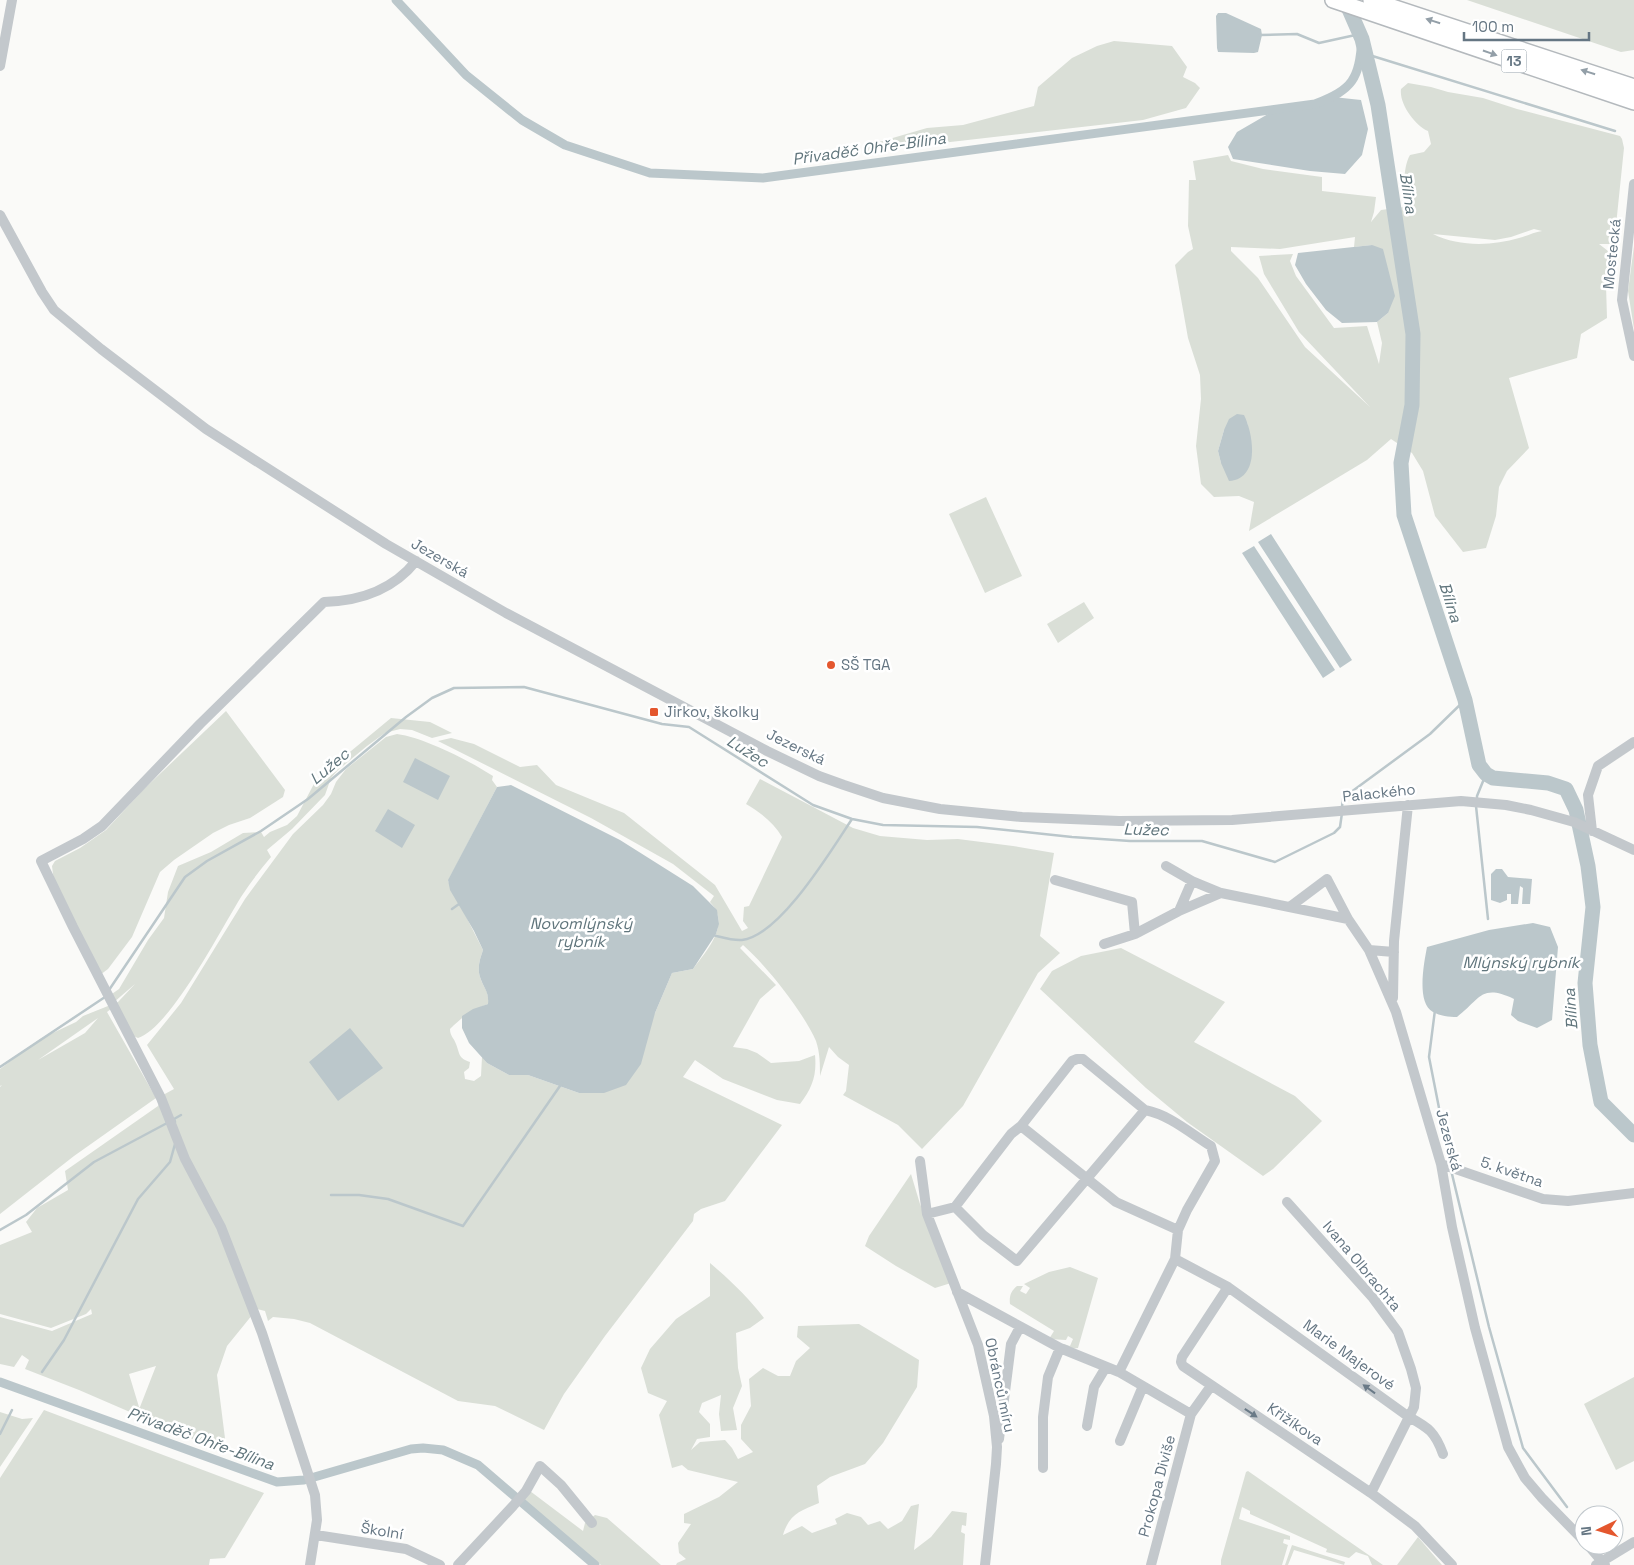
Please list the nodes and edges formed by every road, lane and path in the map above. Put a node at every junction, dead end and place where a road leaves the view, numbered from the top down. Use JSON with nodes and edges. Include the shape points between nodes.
{"nodes":[{"id":1,"x":12,"y":0,"type":"edge"},
{"id":2,"x":1333,"y":0,"type":"edge"},
{"id":3,"x":1375,"y":2,"type":"edge"},
{"id":4,"x":0,"y":66,"type":"edge"},
{"id":5,"x":1634,"y":87,"type":"edge"},
{"id":6,"x":1634,"y":102,"type":"edge"},
{"id":7,"x":1634,"y":184,"type":"edge"},
{"id":8,"x":0,"y":215,"type":"edge"},
{"id":9,"x":1634,"y":356,"type":"edge"},
{"id":10,"x":416,"y":561,"type":"junction"},
{"id":11,"x":1634,"y":742,"type":"edge"},
{"id":12,"x":1408,"y":805,"type":"junction"},
{"id":13,"x":1119,"y":821,"type":"joint"},
{"id":14,"x":1592,"y":831,"type":"junction"},
{"id":15,"x":1634,"y":850,"type":"edge"},
{"id":16,"x":1166,"y":866,"type":"dead end"},
{"id":17,"x":1055,"y":880,"type":"dead end"},
{"id":18,"x":1192,"y":881,"type":"junction"},
{"id":19,"x":1221,"y":893,"type":"junction"},
{"id":20,"x":1290,"y":906,"type":"junction"},
{"id":21,"x":1179,"y":910,"type":"junction"},
{"id":22,"x":1348,"y":919,"type":"junction"},
{"id":23,"x":1135,"y":934,"type":"junction"},
{"id":24,"x":1104,"y":944,"type":"dead end"},
{"id":25,"x":1369,"y":950,"type":"junction"},
{"id":26,"x":1394,"y":952,"type":"junction"},
{"id":27,"x":1393,"y":1002,"type":"junction"},
{"id":28,"x":1145,"y":1110,"type":"junction"},
{"id":29,"x":1021,"y":1126,"type":"junction"},
{"id":30,"x":920,"y":1160,"type":"dead end"},
{"id":31,"x":1441,"y":1164,"type":"junction"},
{"id":32,"x":1087,"y":1178,"type":"junction"},
{"id":33,"x":1634,"y":1193,"type":"edge"},
{"id":34,"x":1286,"y":1202,"type":"dead end"},
{"id":35,"x":955,"y":1207,"type":"junction"},
{"id":36,"x":927,"y":1214,"type":"junction"},
{"id":37,"x":1178,"y":1230,"type":"junction"},
{"id":38,"x":1175,"y":1259,"type":"junction"},
{"id":39,"x":1228,"y":1287,"type":"junction"},
{"id":40,"x":957,"y":1292,"type":"junction"},
{"id":41,"x":1020,"y":1327,"type":"junction"},
{"id":42,"x":1060,"y":1348,"type":"junction"},
{"id":43,"x":1106,"y":1367,"type":"junction"},
{"id":44,"x":1119,"y":1372,"type":"junction"},
{"id":45,"x":1143,"y":1386,"type":"junction"},
{"id":46,"x":1211,"y":1386,"type":"junction"},
{"id":47,"x":1192,"y":1414,"type":"junction"},
{"id":48,"x":1409,"y":1417,"type":"junction"},
{"id":49,"x":1087,"y":1426,"type":"dead end"},
{"id":50,"x":1120,"y":1441,"type":"dead end"},
{"id":51,"x":996,"y":1447,"type":"junction"},
{"id":52,"x":1443,"y":1454,"type":"dead end"},
{"id":53,"x":1043,"y":1468,"type":"dead end"},
{"id":54,"x":1371,"y":1493,"type":"junction"},
{"id":55,"x":592,"y":1522,"type":"dead end"},
{"id":56,"x":1574,"y":1531,"type":"edge"},
{"id":57,"x":316,"y":1535,"type":"junction"},
{"id":58,"x":1634,"y":1542,"type":"edge"},
{"id":59,"x":1601,"y":1564,"type":"edge"},
{"id":60,"x":310,"y":1565,"type":"edge"},
{"id":61,"x":440,"y":1565,"type":"edge"},
{"id":62,"x":458,"y":1565,"type":"edge"},
{"id":63,"x":984,"y":1565,"type":"edge"},
{"id":64,"x":1151,"y":1565,"type":"edge"},
{"id":65,"x":1452,"y":1565,"type":"edge"}],
"edges":[{"from":1,"to":4,"type":"street"},
{"from":2,"to":6,"type":"highway","number":"13","one_way":true},
{"from":5,"to":3,"type":"highway","number":"13","one_way":true},
{"from":7,"to":9,"type":"street","name":"Mostecká","via":[[1622,300]]},
{"from":8,"to":10,"type":"street","name":"Jezerská","via":[[54,310],[206,429]]},
{"from":10,"to":13,"type":"street","name":"Jezerská","via":[[506,613],[767,751],[844,786],[883,798],[940,809]]},
{"from":10,"to":57,"type":"street","via":[[390,586],[342,601],[324,602],[102,826],[42,860],[161,1098],[185,1159],[221,1227],[262,1333],[313,1488]]},
{"from":11,"to":14,"type":"street","via":[[1598,766],[1588,795]]},
{"from":12,"to":13,"type":"street","name":"Palackého","via":[[1232,820]]},
{"from":12,"to":14,"type":"street","name":"Palackého","via":[[1461,801],[1506,805],[1574,822]]},
{"from":12,"to":26,"type":"street"},
{"from":14,"to":15,"type":"street","name":"Palackého"},
{"from":16,"to":18,"type":"street"},
{"from":17,"to":23,"type":"street","via":[[1132,902]]},
{"from":18,"to":19,"type":"street"},
{"from":18,"to":21,"type":"street"},
{"from":19,"to":20,"type":"street"},
{"from":19,"to":21,"type":"street"},
{"from":20,"to":22,"type":"street"},
{"from":20,"to":22,"type":"street","name":"Jezerská","via":[[1327,879]]},
{"from":21,"to":23,"type":"street"},
{"from":22,"to":25,"type":"street","name":"Jezerská"},
{"from":23,"to":24,"type":"street"},
{"from":25,"to":26,"type":"street"},
{"from":25,"to":27,"type":"street","name":"Jezerská"},
{"from":26,"to":27,"type":"street"},
{"from":27,"to":31,"type":"street","name":"Jezerská"},
{"from":28,"to":29,"type":"street","via":[[1083,1059],[1077,1059],[1072,1061]]},
{"from":28,"to":32,"type":"street"},
{"from":28,"to":37,"type":"street","via":[[1169,1119],[1213,1148],[1215,1161]]},
{"from":29,"to":32,"type":"street"},
{"from":29,"to":35,"type":"street","via":[[1011,1134]]},
{"from":30,"to":36,"type":"street","name":"Obránců míru"},
{"from":31,"to":33,"type":"street","name":"5. května","via":[[1542,1199],[1568,1201]]},
{"from":31,"to":56,"type":"street","name":"Jezerská","via":[[1475,1328],[1508,1447],[1525,1478]]},
{"from":32,"to":35,"type":"street","via":[[1018,1261],[983,1235]]},
{"from":32,"to":37,"type":"street","via":[[1116,1202]]},
{"from":34,"to":48,"type":"street","name":"Ivana Olbrachta","via":[[1374,1298],[1398,1332],[1416,1388],[1414,1407]]},
{"from":35,"to":36,"type":"street"},
{"from":36,"to":40,"type":"street","name":"Obránců míru"},
{"from":37,"to":38,"type":"street"},
{"from":38,"to":39,"type":"street","name":"Marie Majerové"},
{"from":38,"to":44,"type":"street"},
{"from":39,"to":46,"type":"street","name":"Křižíkova","via":[[1181,1362]]},
{"from":48,"to":39,"type":"street","name":"Marie Majerové","one_way":true},
{"from":40,"to":41,"type":"street"},
{"from":40,"to":51,"type":"street","name":"Obránců míru","via":[[978,1345],[994,1416]]},
{"from":41,"to":42,"type":"street"},
{"from":41,"to":51,"type":"street","via":[[1011,1344]]},
{"from":42,"to":43,"type":"street"},
{"from":42,"to":53,"type":"street","via":[[1048,1377],[1043,1417]]},
{"from":43,"to":44,"type":"street"},
{"from":43,"to":49,"type":"street","via":[[1094,1387]]},
{"from":44,"to":45,"type":"street"},
{"from":45,"to":47,"type":"street"},
{"from":45,"to":50,"type":"street"},
{"from":46,"to":47,"type":"street"},
{"from":46,"to":54,"type":"street","name":"Křižíkova","one_way":true},
{"from":47,"to":64,"type":"street","name":"Prokopa Diviše"},
{"from":48,"to":52,"type":"street","name":"Marie Majerové","via":[[1434,1434]]},
{"from":48,"to":54,"type":"street","name":"Ivana Olbrachta"},
{"from":51,"to":63,"type":"street","name":"Obránců míru"},
{"from":54,"to":65,"type":"street","name":"Křižíkova","via":[[1415,1526]]},
{"from":55,"to":62,"type":"street","via":[[540,1466],[513,1506]]},
{"from":57,"to":60,"type":"street"},
{"from":57,"to":61,"type":"street","name":"Školní","via":[[406,1549]]},
{"from":58,"to":59,"type":"street"}]}
